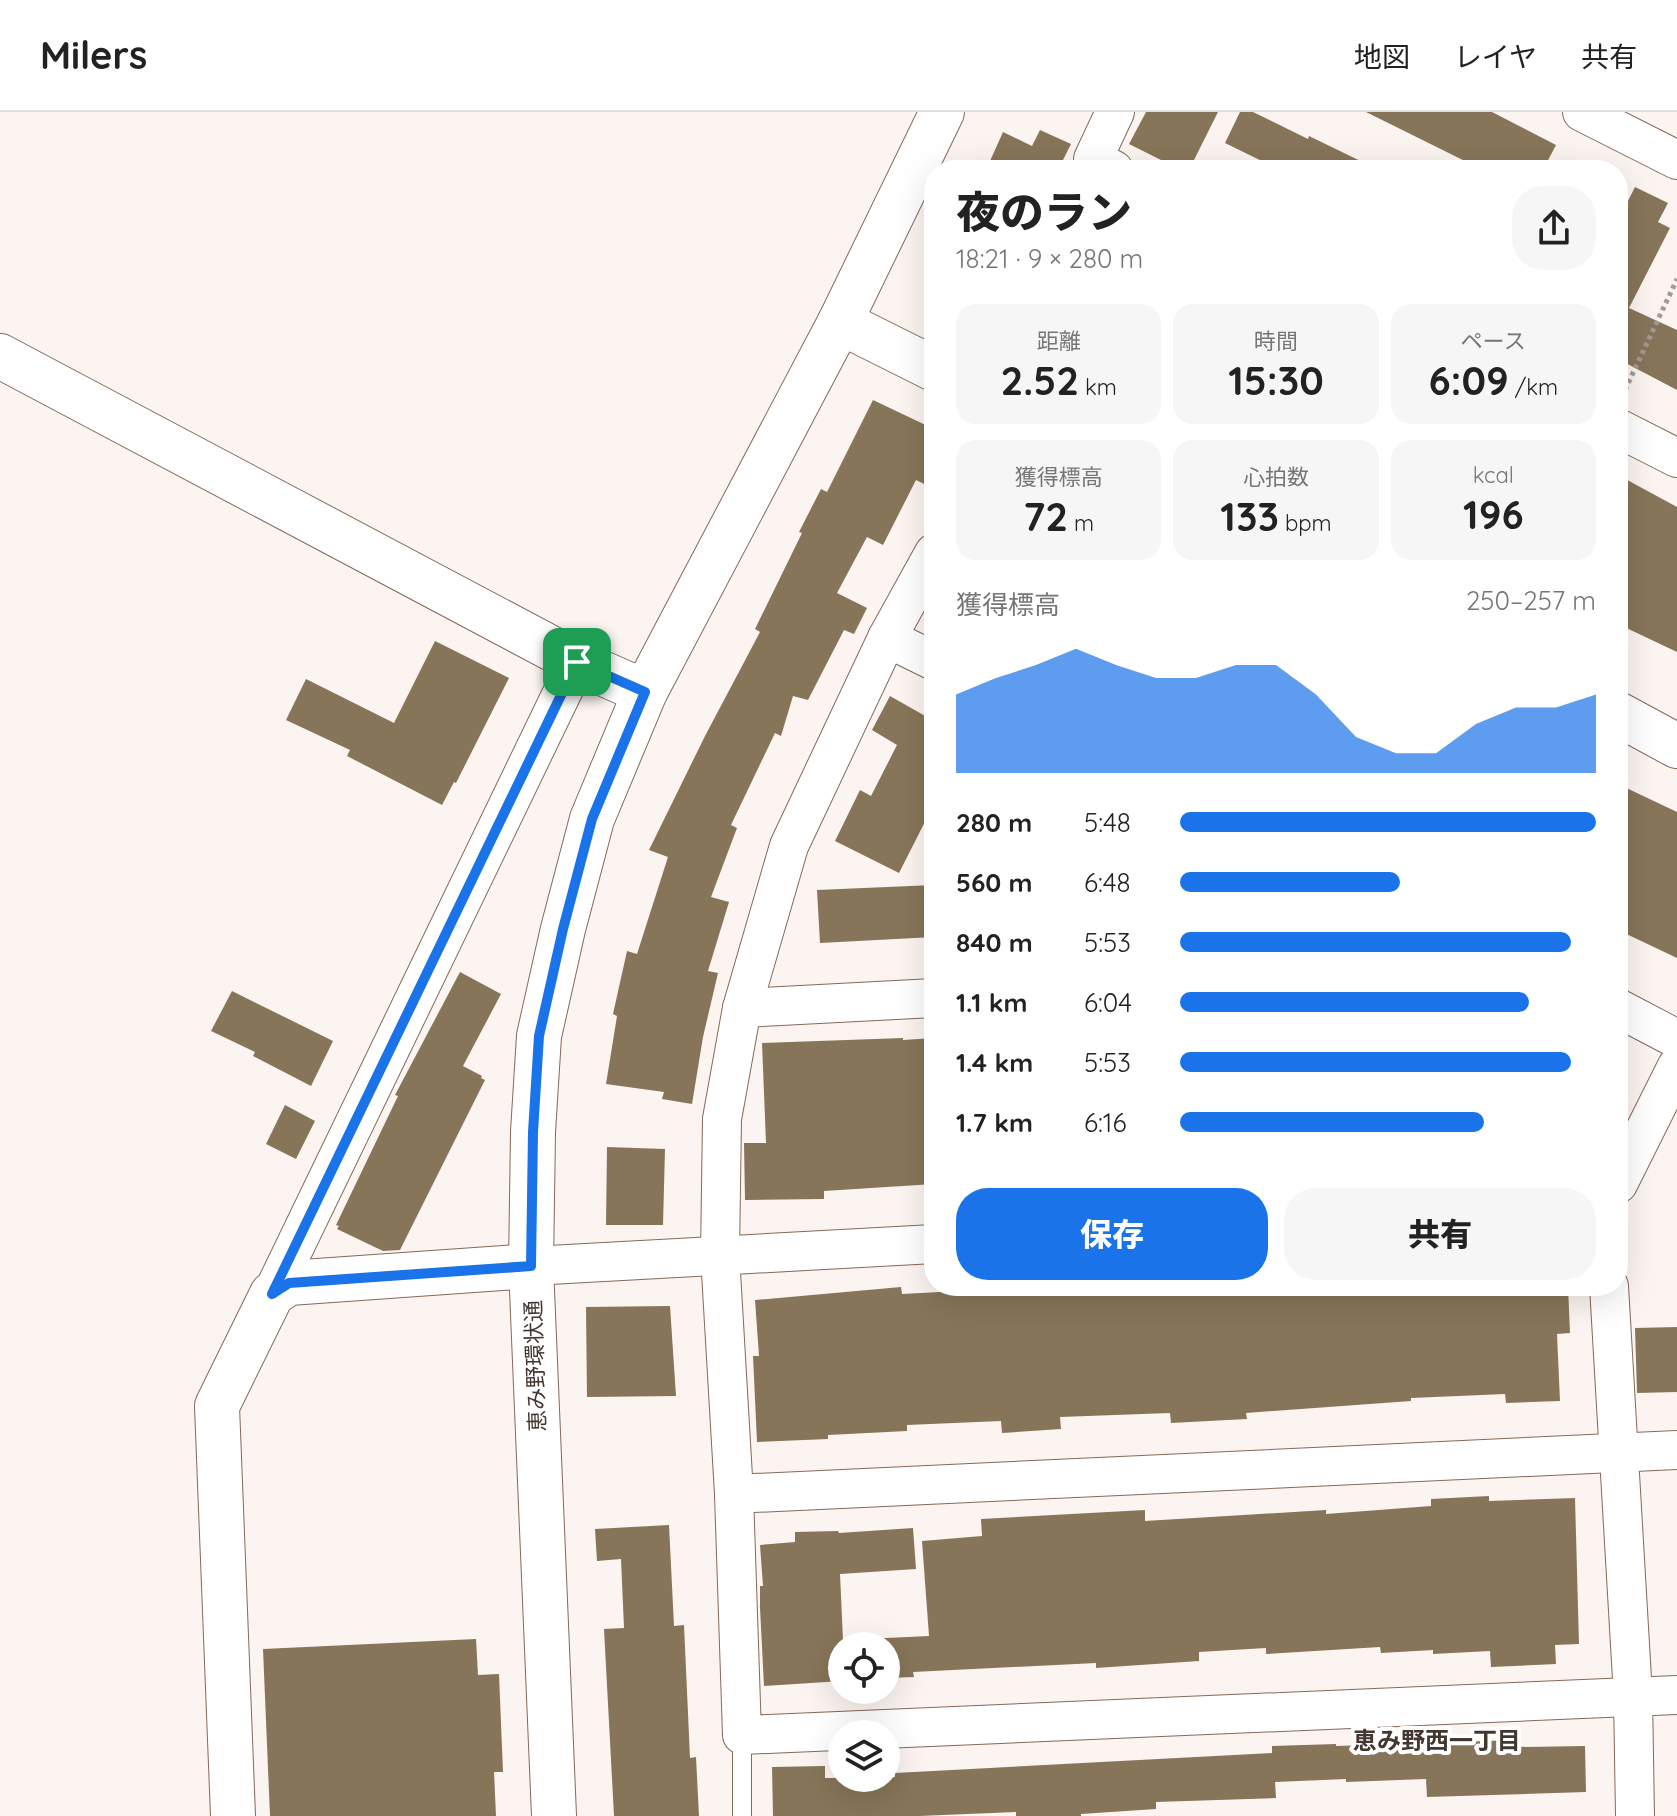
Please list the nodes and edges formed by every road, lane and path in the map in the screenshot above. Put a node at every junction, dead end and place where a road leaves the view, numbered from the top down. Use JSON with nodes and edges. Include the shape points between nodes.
{"nodes":[{"id":1,"x":942,"y":112,"type":"edge"},
{"id":2,"x":1115,"y":112,"type":"edge"},
{"id":3,"x":1582,"y":112,"type":"edge"},
{"id":4,"x":1095,"y":160,"type":"edge"},
{"id":5,"x":1677,"y":160,"type":"edge"},
{"id":6,"x":1677,"y":279,"type":"edge"},
{"id":7,"x":840,"y":322,"type":"junction"},
{"id":8,"x":0,"y":356,"type":"edge"},
{"id":9,"x":924,"y":364,"type":"edge"},
{"id":10,"x":1628,"y":384,"type":"edge"},
{"id":11,"x":1628,"y":433,"type":"edge"},
{"id":12,"x":1677,"y":458,"type":"edge"},
{"id":13,"x":924,"y":571,"type":"edge"},
{"id":14,"x":887,"y":638,"type":"junction"},
{"id":15,"x":924,"y":656,"type":"edge"},
{"id":16,"x":577,"y":662,"type":"junction"},
{"id":17,"x":645,"y":692,"type":"junction"},
{"id":18,"x":1628,"y":719,"type":"edge"},
{"id":19,"x":1677,"y":746,"type":"edge"},
{"id":20,"x":924,"y":999,"type":"edge"},
{"id":21,"x":742,"y":1008,"type":"junction"},
{"id":22,"x":1628,"y":1013,"type":"edge"},
{"id":23,"x":1677,"y":1039,"type":"edge"},
{"id":24,"x":1677,"y":1066,"type":"edge"},
{"id":25,"x":1628,"y":1164,"type":"edge"},
{"id":26,"x":924,"y":1245,"type":"edge"},
{"id":27,"x":720,"y":1255,"type":"junction"},
{"id":28,"x":531,"y":1266,"type":"junction"},
{"id":29,"x":272,"y":1294,"type":"junction"},
{"id":30,"x":1610,"y":1296,"type":"edge"},
{"id":31,"x":1677,"y":1450,"type":"edge"},
{"id":32,"x":1619,"y":1452,"type":"junction"},
{"id":33,"x":734,"y":1494,"type":"junction"},
{"id":34,"x":1677,"y":1695,"type":"edge"},
{"id":35,"x":1633,"y":1696,"type":"junction"},
{"id":36,"x":742,"y":1735,"type":"junction"},
{"id":37,"x":233,"y":1816,"type":"edge"},
{"id":38,"x":554,"y":1816,"type":"edge"},
{"id":39,"x":742,"y":1816,"type":"edge"},
{"id":40,"x":1635,"y":1816,"type":"edge"}],
"edges":[{"from":1,"to":7,"type":"street","name":"恵み野環状通"},
{"from":2,"to":4,"type":"street"},
{"from":3,"to":5,"type":"street"},
{"from":6,"to":10,"type":"path"},
{"from":7,"to":9,"type":"street"},
{"from":7,"to":17,"type":"street","name":"恵み野環状通"},
{"from":8,"to":16,"type":"street"},
{"from":11,"to":12,"type":"street"},
{"from":13,"to":14,"type":"street"},
{"from":14,"to":15,"type":"street"},
{"from":14,"to":21,"type":"street","via":[[789,846]]},
{"from":16,"to":17,"type":"street"},
{"from":16,"to":29,"type":"street"},
{"from":17,"to":28,"type":"street","name":"恵み野環状通","via":[[592,819],[539,1036]]},
{"from":18,"to":19,"type":"street"},
{"from":20,"to":21,"type":"street"},
{"from":21,"to":27,"type":"street","via":[[722,1119]]},
{"from":22,"to":23,"type":"street"},
{"from":24,"to":25,"type":"street"},
{"from":26,"to":27,"type":"street"},
{"from":27,"to":28,"type":"street"},
{"from":27,"to":33,"type":"street"},
{"from":28,"to":29,"type":"street","via":[[289,1283]]},
{"from":28,"to":38,"type":"street","name":"恵み野環状通"},
{"from":29,"to":37,"type":"street","via":[[217,1406]]},
{"from":30,"to":32,"type":"street"},
{"from":31,"to":32,"type":"street"},
{"from":32,"to":33,"type":"street"},
{"from":32,"to":35,"type":"street"},
{"from":33,"to":36,"type":"street"},
{"from":34,"to":35,"type":"street"},
{"from":35,"to":36,"type":"street"},
{"from":35,"to":40,"type":"street"},
{"from":36,"to":39,"type":"lane"}]}
